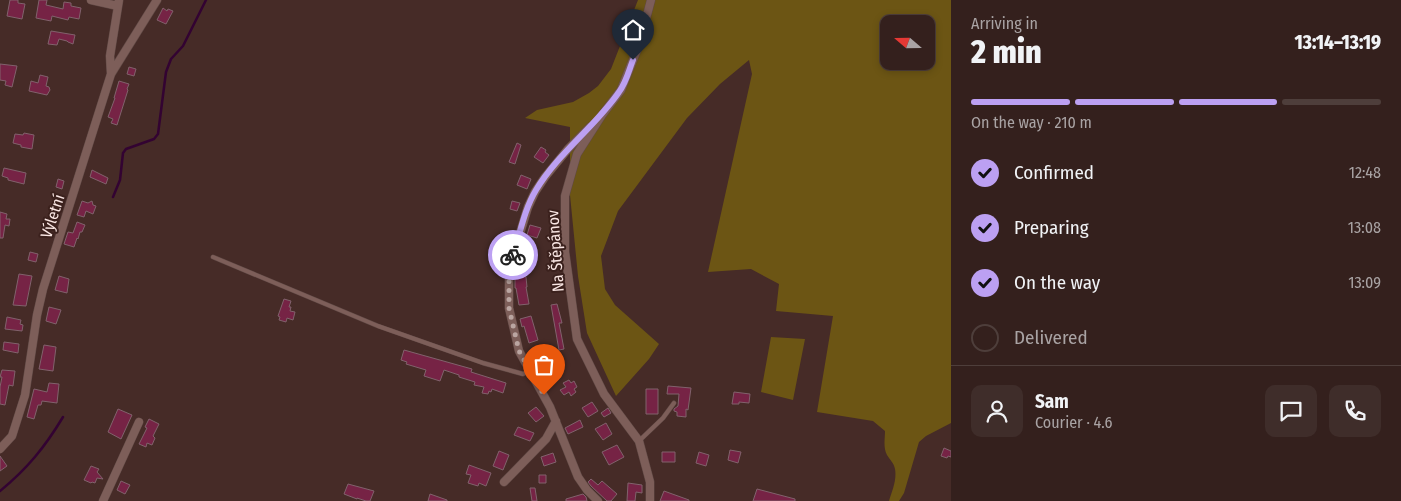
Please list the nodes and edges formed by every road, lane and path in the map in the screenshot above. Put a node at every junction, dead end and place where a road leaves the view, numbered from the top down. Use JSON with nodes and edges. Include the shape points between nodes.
{"nodes":[{"id":1,"x":91,"y":0,"type":"edge"},
{"id":2,"x":157,"y":0,"type":"edge"},
{"id":3,"x":652,"y":0,"type":"edge"},
{"id":4,"x":119,"y":3,"type":"edge"},
{"id":5,"x":111,"y":74,"type":"junction"},
{"id":6,"x":602,"y":115,"type":"junction"},
{"id":7,"x":213,"y":257,"type":"dead end"},
{"id":8,"x":530,"y":371,"type":"junction"},
{"id":9,"x":674,"y":403,"type":"dead end"},
{"id":10,"x":556,"y":421,"type":"junction"},
{"id":11,"x":139,"y":422,"type":"dead end"},
{"id":12,"x":639,"y":441,"type":"junction"},
{"id":13,"x":0,"y":449,"type":"edge"},
{"id":14,"x":504,"y":482,"type":"dead end"},
{"id":15,"x":103,"y":501,"type":"edge"},
{"id":16,"x":598,"y":501,"type":"edge"},
{"id":17,"x":650,"y":501,"type":"edge"}],
"edges":[{"from":1,"to":4,"type":"street"},
{"from":2,"to":5,"type":"street","name":"Výletní"},
{"from":3,"to":6,"type":"street","name":"Na Štěpánov","via":[[621,90]]},
{"from":4,"to":5,"type":"street","via":[[110,56]]},
{"from":5,"to":13,"type":"street","name":"Výletní","via":[[43,289],[25,395],[12,436]]},
{"from":6,"to":8,"type":"street","via":[[568,149],[535,192],[509,269],[509,308],[519,351]]},
{"from":6,"to":12,"type":"street","name":"Na Štěpánov","via":[[577,154],[565,196],[565,252],[577,339],[604,394]]},
{"from":7,"to":8,"type":"lane","via":[[378,326],[483,363],[523,374]]},
{"from":8,"to":10,"type":"street"},
{"from":9,"to":12,"type":"lane","via":[[664,418]]},
{"from":10,"to":14,"type":"street","via":[[546,439]]},
{"from":10,"to":16,"type":"street","via":[[578,477]]},
{"from":11,"to":15,"type":"street"},
{"from":12,"to":17,"type":"street","name":"Na Štěpánov","via":[[650,482]]}]}
